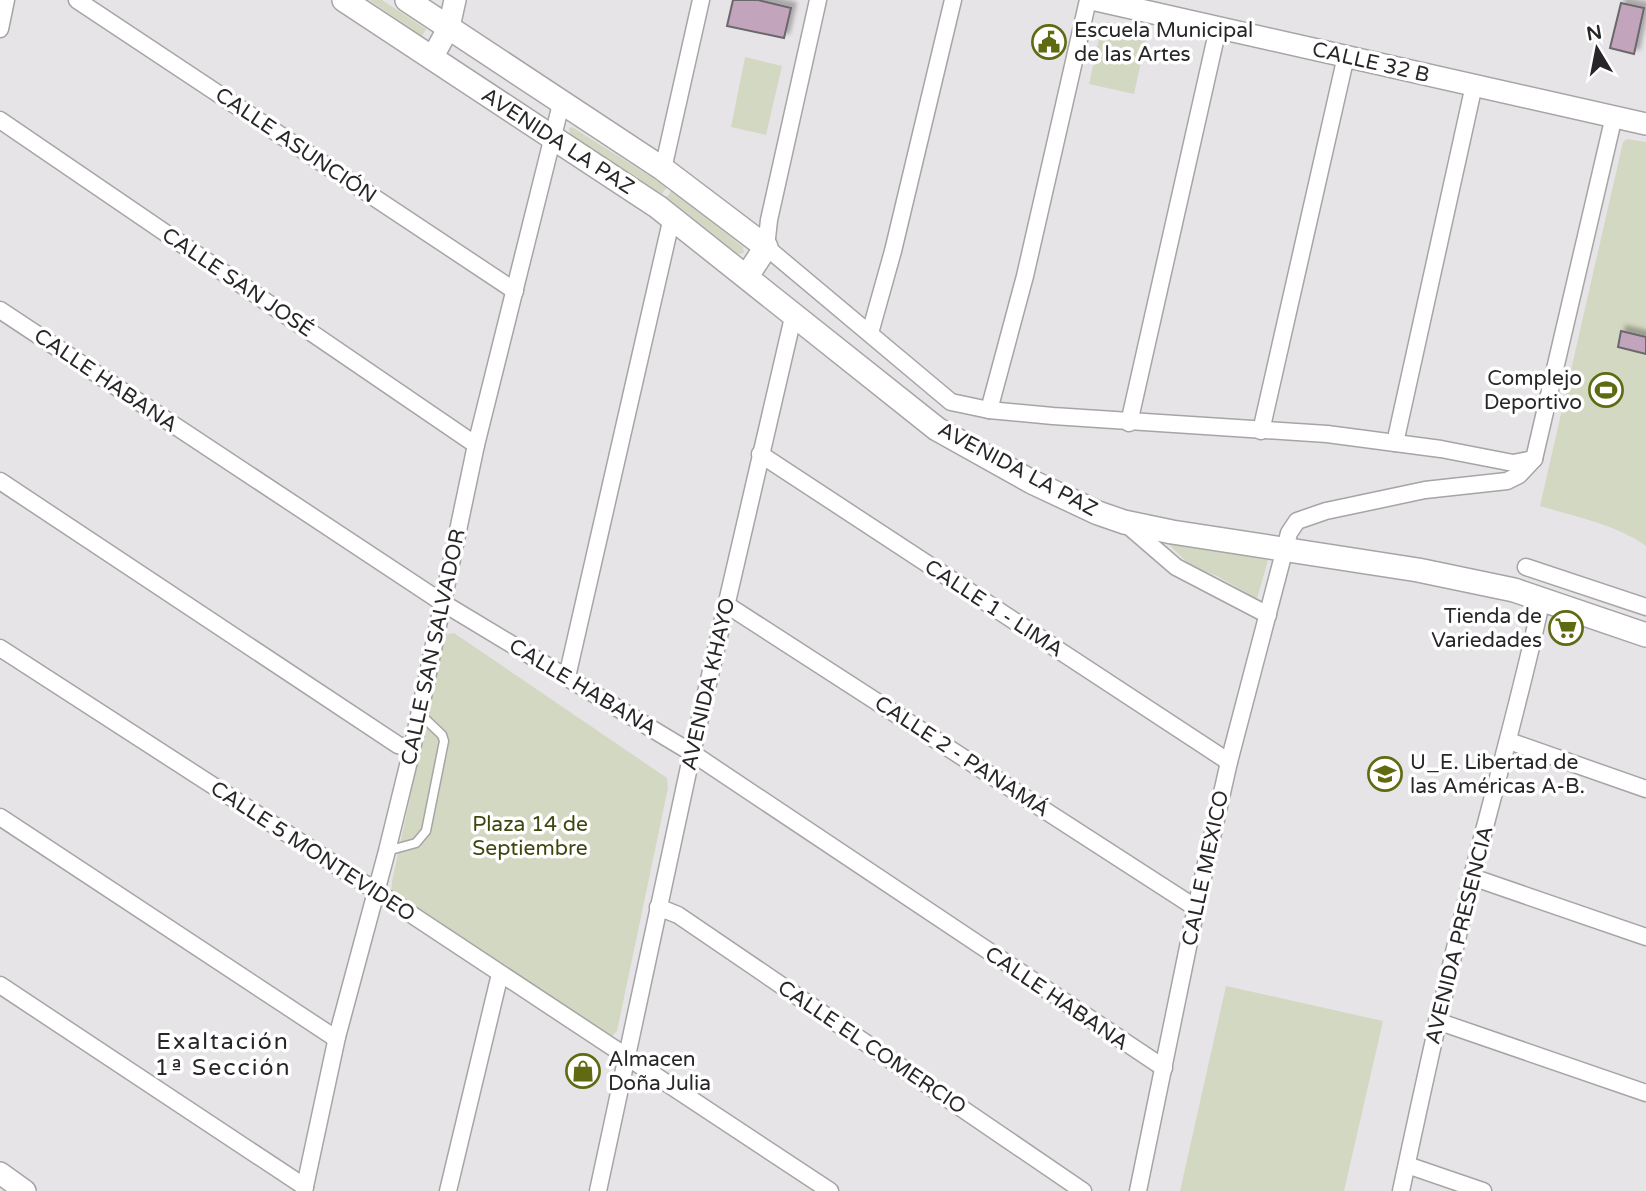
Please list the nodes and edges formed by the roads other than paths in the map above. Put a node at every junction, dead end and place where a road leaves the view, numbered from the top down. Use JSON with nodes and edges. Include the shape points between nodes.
{"nodes":[{"id":1,"x":6,"y":0,"type":"edge"},
{"id":2,"x":77,"y":0,"type":"edge"},
{"id":3,"x":344,"y":0,"type":"edge"},
{"id":4,"x":407,"y":0,"type":"edge"},
{"id":5,"x":455,"y":0,"type":"edge"},
{"id":6,"x":701,"y":0,"type":"edge"},
{"id":7,"x":818,"y":0,"type":"edge"},
{"id":8,"x":953,"y":0,"type":"edge"},
{"id":9,"x":1088,"y":0,"type":"edge"},
{"id":10,"x":1096,"y":0,"type":"edge"},
{"id":11,"x":449,"y":27,"type":"junction"},
{"id":12,"x":1218,"y":28,"type":"junction"},
{"id":13,"x":0,"y":29,"type":"edge"},
{"id":14,"x":1346,"y":56,"type":"junction"},
{"id":15,"x":432,"y":58,"type":"junction"},
{"id":16,"x":1474,"y":85,"type":"junction"},
{"id":17,"x":561,"y":104,"type":"junction"},
{"id":18,"x":1614,"y":116,"type":"junction"},
{"id":19,"x":0,"y":120,"type":"edge"},
{"id":20,"x":1646,"y":124,"type":"edge"},
{"id":21,"x":551,"y":138,"type":"junction"},
{"id":22,"x":663,"y":169,"type":"junction"},
{"id":23,"x":672,"y":217,"type":"junction"},
{"id":24,"x":766,"y":247,"type":"junction"},
{"id":25,"x":747,"y":276,"type":"junction"},
{"id":26,"x":515,"y":291,"type":"junction"},
{"id":27,"x":0,"y":310,"type":"edge"},
{"id":28,"x":794,"y":313,"type":"junction"},
{"id":29,"x":870,"y":333,"type":"junction"},
{"id":30,"x":989,"y":411,"type":"junction"},
{"id":31,"x":1129,"y":423,"type":"junction"},
{"id":32,"x":1261,"y":430,"type":"junction"},
{"id":33,"x":1395,"y":443,"type":"junction"},
{"id":34,"x":475,"y":445,"type":"junction"},
{"id":35,"x":760,"y":454,"type":"junction"},
{"id":36,"x":1534,"y":460,"type":"junction"},
{"id":37,"x":0,"y":481,"type":"edge"},
{"id":38,"x":1124,"y":522,"type":"junction"},
{"id":39,"x":1283,"y":548,"type":"junction"},
{"id":40,"x":1526,"y":568,"type":"dead end"},
{"id":41,"x":1542,"y":598,"type":"junction"},
{"id":42,"x":443,"y":603,"type":"junction"},
{"id":43,"x":727,"y":605,"type":"junction"},
{"id":44,"x":1646,"y":607,"type":"edge"},
{"id":45,"x":1268,"y":615,"type":"junction"},
{"id":46,"x":1646,"y":635,"type":"edge"},
{"id":47,"x":0,"y":648,"type":"edge"},
{"id":48,"x":567,"y":677,"type":"junction"},
{"id":49,"x":419,"y":713,"type":"junction"},
{"id":50,"x":1509,"y":741,"type":"junction"},
{"id":51,"x":412,"y":749,"type":"junction"},
{"id":52,"x":692,"y":753,"type":"junction"},
{"id":53,"x":1229,"y":762,"type":"junction"},
{"id":54,"x":1646,"y":789,"type":"edge"},
{"id":55,"x":0,"y":817,"type":"edge"},
{"id":56,"x":387,"y":851,"type":"junction"},
{"id":57,"x":1472,"y":877,"type":"junction"},
{"id":58,"x":376,"y":891,"type":"junction"},
{"id":59,"x":658,"y":907,"type":"junction"},
{"id":60,"x":1196,"y":908,"type":"junction"},
{"id":61,"x":1646,"y":937,"type":"edge"},
{"id":62,"x":500,"y":974,"type":"junction"},
{"id":63,"x":0,"y":985,"type":"edge"},
{"id":64,"x":1437,"y":1021,"type":"junction"},
{"id":65,"x":337,"y":1037,"type":"junction"},
{"id":66,"x":626,"y":1055,"type":"junction"},
{"id":67,"x":1164,"y":1068,"type":"junction"},
{"id":68,"x":1646,"y":1093,"type":"edge"},
{"id":69,"x":1407,"y":1165,"type":"junction"},
{"id":70,"x":0,"y":1173,"type":"edge"},
{"id":71,"x":305,"y":1189,"type":"edge"},
{"id":72,"x":25,"y":1191,"type":"edge"},
{"id":73,"x":448,"y":1191,"type":"edge"},
{"id":74,"x":598,"y":1191,"type":"edge"},
{"id":75,"x":830,"y":1191,"type":"edge"},
{"id":76,"x":1083,"y":1191,"type":"edge"},
{"id":77,"x":1138,"y":1191,"type":"edge"},
{"id":78,"x":1401,"y":1191,"type":"edge"},
{"id":79,"x":1483,"y":1191,"type":"edge"}],
"edges":[{"from":1,"to":13,"type":"street"},
{"from":2,"to":26,"type":"street","name":"CALLE ASUNCIÓN"},
{"from":3,"to":15,"type":"main road","name":"AVENIDA LA PAZ"},
{"from":4,"to":11,"type":"main road","name":"AVENIDA LA PAZ"},
{"from":5,"to":11,"type":"street"},
{"from":6,"to":22,"type":"street"},
{"from":7,"to":24,"type":"street"},
{"from":8,"to":29,"type":"street"},
{"from":9,"to":30,"type":"street"},
{"from":10,"to":12,"type":"street","name":"CALLE 32 B"},
{"from":11,"to":15,"type":"street"},
{"from":11,"to":17,"type":"main road","name":"AVENIDA LA PAZ"},
{"from":12,"to":14,"type":"street","name":"CALLE 32 B"},
{"from":12,"to":31,"type":"street"},
{"from":14,"to":16,"type":"street","name":"CALLE 32 B"},
{"from":14,"to":32,"type":"street"},
{"from":15,"to":21,"type":"main road","name":"AVENIDA LA PAZ"},
{"from":16,"to":18,"type":"street","name":"CALLE 32 B"},
{"from":16,"to":33,"type":"street"},
{"from":17,"to":21,"type":"street","name":"CALLE SAN SALVADOR"},
{"from":17,"to":22,"type":"main road","name":"AVENIDA LA PAZ"},
{"from":18,"to":20,"type":"street","name":"CALLE 32 B"},
{"from":18,"to":36,"type":"street"},
{"from":19,"to":34,"type":"street","name":"CALLE SAN JOSÉ"},
{"from":21,"to":23,"type":"main road","name":"AVENIDA LA PAZ"},
{"from":21,"to":26,"type":"street","name":"CALLE SAN SALVADOR"},
{"from":22,"to":24,"type":"main road","name":"AVENIDA LA PAZ"},
{"from":23,"to":25,"type":"main road","name":"AVENIDA LA PAZ"},
{"from":23,"to":48,"type":"street"},
{"from":24,"to":25,"type":"main road"},
{"from":24,"to":29,"type":"street","name":"AVENIDA LA PAZ"},
{"from":25,"to":28,"type":"main road","name":"AVENIDA LA PAZ"},
{"from":26,"to":34,"type":"street","name":"CALLE SAN SALVADOR"},
{"from":27,"to":42,"type":"street","name":"CALLE HABANA"},
{"from":28,"to":35,"type":"street","name":"AVENIDA KHAYO"},
{"from":28,"to":38,"type":"main road","name":"AVENIDA LA PAZ","via":[[937,429],[1032,482]]},
{"from":29,"to":30,"type":"street","name":"AVENIDA LA PAZ","via":[[951,402]]},
{"from":30,"to":31,"type":"street","name":"AVENIDA LA PAZ"},
{"from":31,"to":32,"type":"street","name":"AVENIDA LA PAZ"},
{"from":32,"to":33,"type":"street","name":"AVENIDA LA PAZ"},
{"from":33,"to":36,"type":"street","name":"AVENIDA LA PAZ","via":[[1513,463]]},
{"from":34,"to":42,"type":"street","name":"CALLE SAN SALVADOR"},
{"from":35,"to":43,"type":"street","name":"AVENIDA KHAYO"},
{"from":35,"to":53,"type":"street","name":"CALLE 1 - LIMA"},
{"from":36,"to":39,"type":"street","name":"CALLE MEXICO","via":[[1507,481],[1415,492],[1297,521]]},
{"from":37,"to":51,"type":"street","via":[[398,746]]},
{"from":38,"to":39,"type":"main road","name":"AVENIDA LA PAZ"},
{"from":38,"to":45,"type":"street","via":[[1176,567]]},
{"from":39,"to":41,"type":"main road","name":"AVENIDA LA PAZ","via":[[1418,570]]},
{"from":39,"to":45,"type":"street","name":"CALLE MEXICO"},
{"from":40,"to":44,"type":"street"},
{"from":41,"to":46,"type":"main road","name":"AVENIDA LA PAZ"},
{"from":41,"to":50,"type":"street","name":"AVENIDA PRESENCIA"},
{"from":42,"to":48,"type":"street","name":"CALLE HABANA"},
{"from":42,"to":49,"type":"street","name":"CALLE SAN SALVADOR"},
{"from":43,"to":52,"type":"street","name":"AVENIDA KHAYO"},
{"from":43,"to":60,"type":"street","name":"CALLE 2 - PANAMÁ"},
{"from":45,"to":53,"type":"street","name":"CALLE MEXICO"},
{"from":47,"to":58,"type":"street","name":"CALLE 5 MONTEVIDEO"},
{"from":48,"to":52,"type":"street","name":"CALLE HABANA"},
{"from":49,"to":51,"type":"street","name":"CALLE SAN SALVADOR"},
{"from":49,"to":56,"type":"lane","via":[[444,741],[426,831],[416,843]]},
{"from":50,"to":54,"type":"street"},
{"from":50,"to":57,"type":"street","name":"AVENIDA PRESENCIA"},
{"from":51,"to":56,"type":"street","name":"CALLE SAN SALVADOR"},
{"from":52,"to":59,"type":"street","name":"AVENIDA KHAYO"},
{"from":52,"to":67,"type":"street","name":"CALLE HABANA"},
{"from":53,"to":60,"type":"street","name":"CALLE MEXICO"},
{"from":55,"to":65,"type":"street"},
{"from":56,"to":58,"type":"street","name":"CALLE SAN SALVADOR"},
{"from":57,"to":61,"type":"street"},
{"from":57,"to":64,"type":"street","name":"AVENIDA PRESENCIA"},
{"from":58,"to":62,"type":"street","name":"CALLE 5 MONTEVIDEO"},
{"from":58,"to":65,"type":"street","name":"CALLE SAN SALVADOR"},
{"from":59,"to":66,"type":"street","name":"AVENIDA KHAYO"},
{"from":59,"to":76,"type":"street","name":"CALLE EL COMERCIO","via":[[678,915]]},
{"from":60,"to":67,"type":"street","name":"CALLE MEXICO"},
{"from":62,"to":66,"type":"street","name":"CALLE 5 MONTEVIDEO"},
{"from":62,"to":73,"type":"street"},
{"from":63,"to":71,"type":"street"},
{"from":64,"to":68,"type":"street"},
{"from":64,"to":69,"type":"street","name":"AVENIDA PRESENCIA"},
{"from":65,"to":71,"type":"street","name":"CALLE SAN SALVADOR"},
{"from":66,"to":74,"type":"street","name":"AVENIDA KHAYO"},
{"from":66,"to":75,"type":"street","name":"CALLE 5 MONTEVIDEO"},
{"from":67,"to":77,"type":"street","name":"CALLE MEXICO"},
{"from":69,"to":78,"type":"street","name":"AVENIDA PRESENCIA"},
{"from":69,"to":79,"type":"street"},
{"from":70,"to":72,"type":"street"}]}
